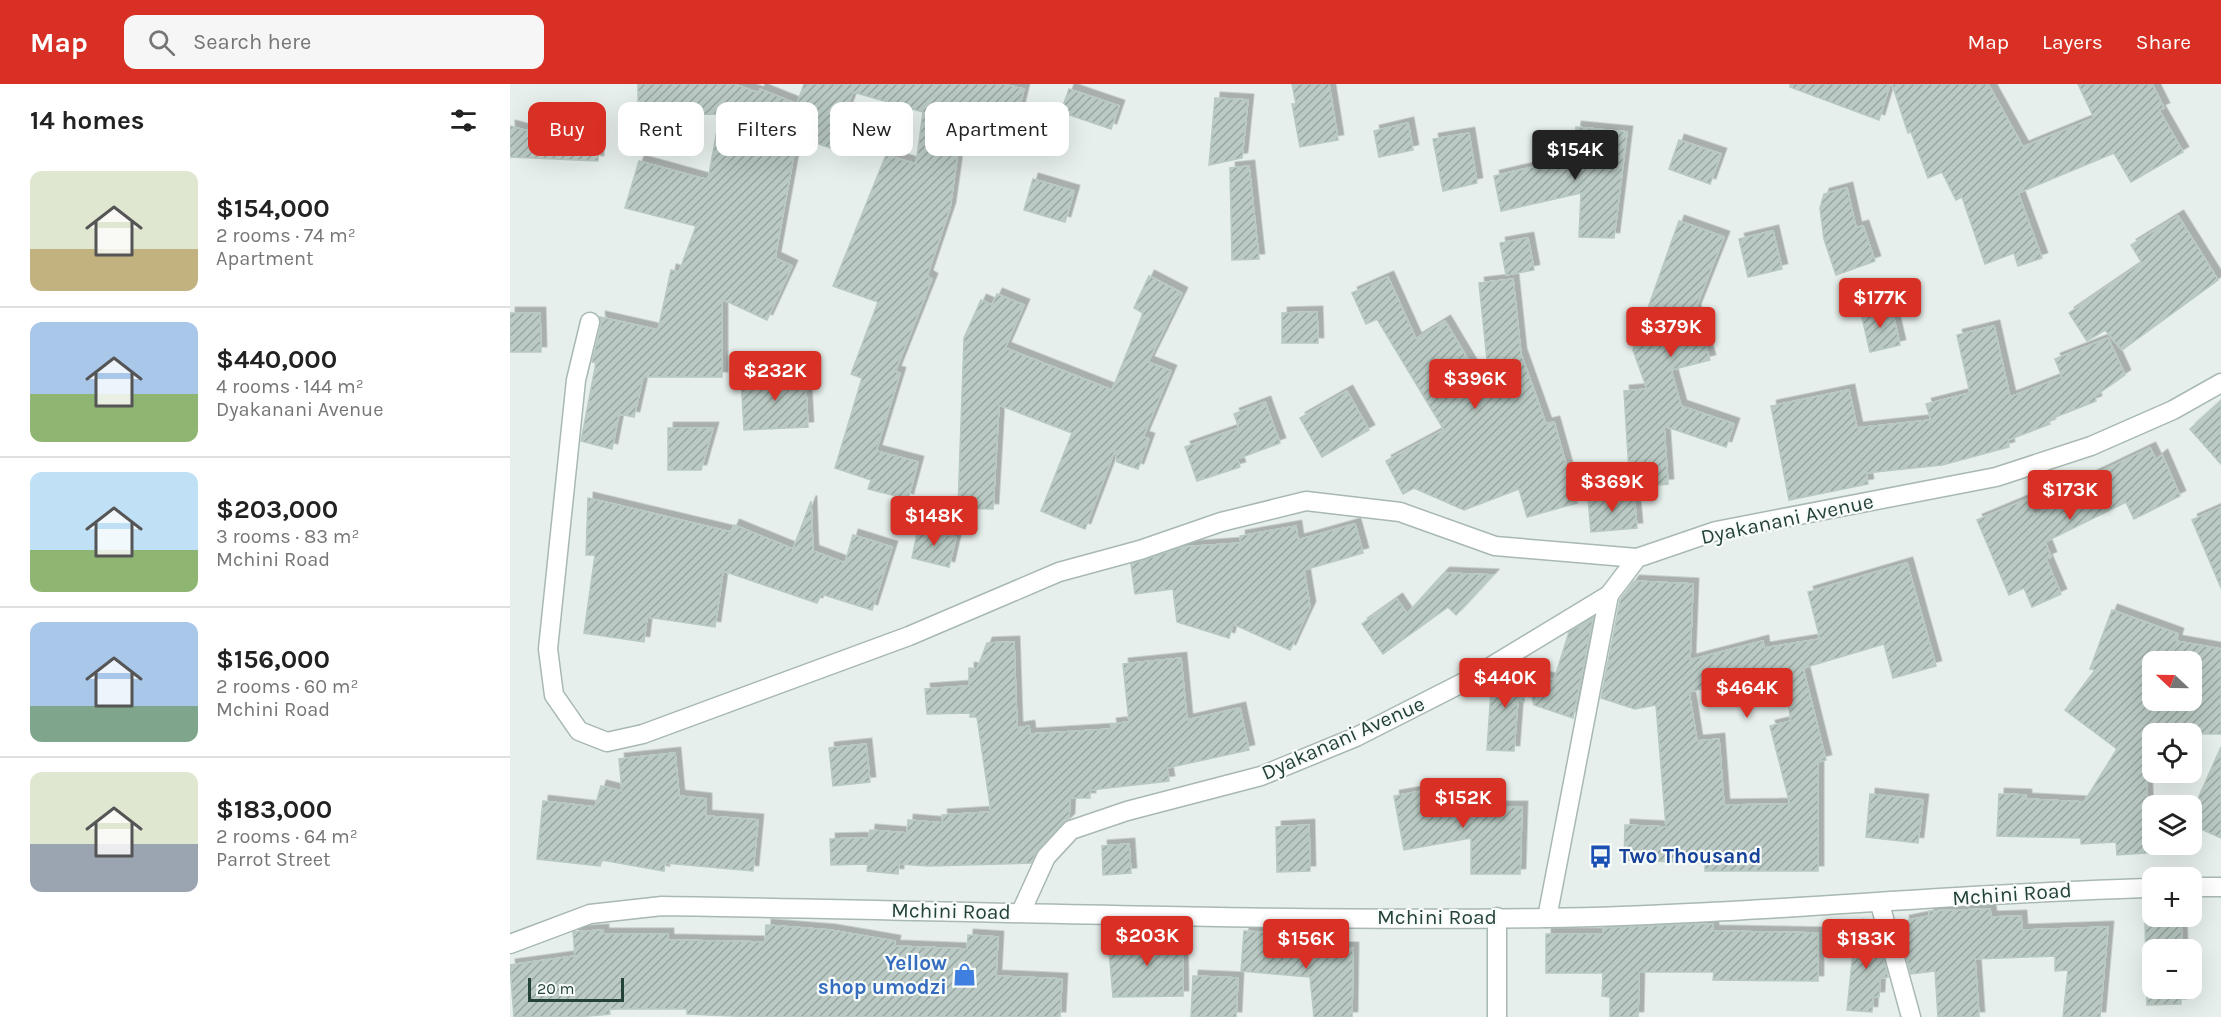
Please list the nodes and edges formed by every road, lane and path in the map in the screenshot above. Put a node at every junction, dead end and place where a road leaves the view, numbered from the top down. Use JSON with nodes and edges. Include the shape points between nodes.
{"nodes":[{"id":1,"x":590,"y":322,"type":"dead end"},
{"id":2,"x":2221,"y":383,"type":"edge"},
{"id":3,"x":1637,"y":558,"type":"junction"},
{"id":4,"x":1609,"y":595,"type":"junction"},
{"id":5,"x":2202,"y":887,"type":"edge"},
{"id":6,"x":2221,"y":887,"type":"edge"},
{"id":7,"x":2142,"y":888,"type":"edge"},
{"id":8,"x":1880,"y":903,"type":"junction"},
{"id":9,"x":1022,"y":912,"type":"junction"},
{"id":10,"x":1497,"y":917,"type":"junction"},
{"id":11,"x":1547,"y":918,"type":"junction"},
{"id":12,"x":510,"y":944,"type":"edge"},
{"id":13,"x":1497,"y":1017,"type":"edge"},
{"id":14,"x":1911,"y":1017,"type":"edge"}],
"edges":[{"from":1,"to":3,"type":"street","via":[[576,380],[548,649],[554,695],[579,731],[607,742],[643,734],[909,636],[1059,572],[1221,522],[1306,501],[1400,512],[1495,546]]},
{"from":2,"to":3,"type":"street","name":"Dyakanani Avenue","via":[[2173,410],[2091,446],[1996,477],[1716,531]]},
{"from":3,"to":4,"type":"street","name":"Dyakanani Avenue"},
{"from":4,"to":9,"type":"street","name":"Dyakanani Avenue","via":[[1472,678],[1356,737],[1261,776],[1071,830],[1046,856]]},
{"from":4,"to":11,"type":"street"},
{"from":5,"to":6,"type":"street"},
{"from":7,"to":8,"type":"street","name":"Mchini Road","via":[[2038,891]]},
{"from":8,"to":11,"type":"street","name":"Mchini Road"},
{"from":8,"to":14,"type":"street"},
{"from":9,"to":10,"type":"street","name":"Mchini Road"},
{"from":9,"to":12,"type":"street","name":"Mchini Road","via":[[662,906],[590,914]]},
{"from":10,"to":11,"type":"street","name":"Mchini Road"},
{"from":10,"to":13,"type":"street"}]}
